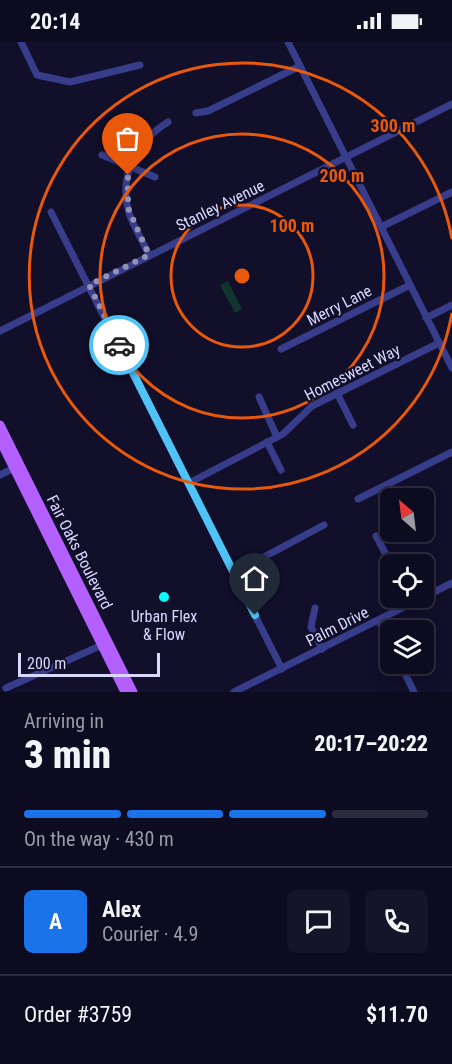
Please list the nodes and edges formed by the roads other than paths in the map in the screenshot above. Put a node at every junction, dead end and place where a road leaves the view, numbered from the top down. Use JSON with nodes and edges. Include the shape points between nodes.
{"nodes":[{"id":1,"x":21,"y":42,"type":"edge"},
{"id":2,"x":288,"y":42,"type":"edge"},
{"id":3,"x":141,"y":65,"type":"dead end"},
{"id":4,"x":300,"y":66,"type":"junction"},
{"id":5,"x":452,"y":104,"type":"edge"},
{"id":6,"x":196,"y":113,"type":"dead end"},
{"id":7,"x":168,"y":122,"type":"dead end"},
{"id":8,"x":102,"y":155,"type":"dead end"},
{"id":9,"x":346,"y":158,"type":"junction"},
{"id":10,"x":130,"y":167,"type":"junction"},
{"id":11,"x":155,"y":177,"type":"dead end"},
{"id":12,"x":452,"y":192,"type":"edge"},
{"id":13,"x":51,"y":212,"type":"dead end"},
{"id":14,"x":381,"y":227,"type":"junction"},
{"id":15,"x":149,"y":255,"type":"junction"},
{"id":16,"x":89,"y":285,"type":"junction"},
{"id":17,"x":410,"y":285,"type":"junction"},
{"id":18,"x":452,"y":305,"type":"edge"},
{"id":19,"x":426,"y":318,"type":"junction"},
{"id":20,"x":0,"y":331,"type":"edge"},
{"id":21,"x":439,"y":343,"type":"junction"},
{"id":22,"x":281,"y":349,"type":"dead end"},
{"id":23,"x":452,"y":368,"type":"edge"},
{"id":24,"x":338,"y":393,"type":"junction"},
{"id":25,"x":259,"y":397,"type":"dead end"},
{"id":26,"x":0,"y":425,"type":"edge"},
{"id":27,"x":352,"y":425,"type":"dead end"},
{"id":28,"x":277,"y":437,"type":"junction"},
{"id":29,"x":0,"y":441,"type":"edge"},
{"id":30,"x":267,"y":442,"type":"junction"},
{"id":31,"x":452,"y":452,"type":"edge"},
{"id":32,"x":17,"y":467,"type":"junction"},
{"id":33,"x":281,"y":470,"type":"dead end"},
{"id":34,"x":0,"y":475,"type":"edge"},
{"id":35,"x":189,"y":483,"type":"junction"},
{"id":36,"x":358,"y":499,"type":"dead end"},
{"id":37,"x":324,"y":525,"type":"dead end"},
{"id":38,"x":376,"y":536,"type":"dead end"},
{"id":39,"x":386,"y":554,"type":"edge"},
{"id":40,"x":234,"y":573,"type":"junction"},
{"id":41,"x":452,"y":583,"type":"edge"},
{"id":42,"x":434,"y":591,"type":"edge"},
{"id":43,"x":80,"y":601,"type":"junction"},
{"id":44,"x":315,"y":608,"type":"dead end"},
{"id":45,"x":398,"y":608,"type":"edge"},
{"id":46,"x":379,"y":621,"type":"joint"},
{"id":47,"x":102,"y":645,"type":"junction"},
{"id":48,"x":322,"y":649,"type":"junction"},
{"id":49,"x":112,"y":650,"type":"junction"},
{"id":50,"x":282,"y":669,"type":"junction"},
{"id":51,"x":405,"y":674,"type":"edge"},
{"id":52,"x":6,"y":688,"type":"dead end"},
{"id":53,"x":125,"y":692,"type":"edge"},
{"id":54,"x":133,"y":692,"type":"edge"},
{"id":55,"x":234,"y":692,"type":"edge"},
{"id":56,"x":414,"y":692,"type":"edge"}],
"edges":[{"from":1,"to":3,"type":"street","via":[[37,75],[70,82]]},
{"from":2,"to":4,"type":"street"},
{"from":4,"to":6,"type":"street","via":[[208,111]]},
{"from":4,"to":9,"type":"street"},
{"from":5,"to":9,"type":"street","name":"Stanley Avenue"},
{"from":7,"to":10,"type":"street","via":[[143,142]]},
{"from":8,"to":10,"type":"street"},
{"from":9,"to":14,"type":"street"},
{"from":9,"to":15,"type":"street","name":"Stanley Avenue"},
{"from":10,"to":11,"type":"street"},
{"from":10,"to":15,"type":"street","via":[[128,208]]},
{"from":12,"to":14,"type":"street"},
{"from":13,"to":16,"type":"street"},
{"from":14,"to":17,"type":"street"},
{"from":15,"to":16,"type":"street","name":"Stanley Avenue"},
{"from":16,"to":20,"type":"street","name":"Stanley Avenue"},
{"from":16,"to":35,"type":"street"},
{"from":17,"to":19,"type":"street"},
{"from":17,"to":22,"type":"street","name":"Merry Lane"},
{"from":18,"to":19,"type":"street"},
{"from":19,"to":21,"type":"street"},
{"from":21,"to":23,"type":"street"},
{"from":21,"to":24,"type":"street","name":"Homesweet Way"},
{"from":24,"to":27,"type":"street"},
{"from":24,"to":28,"type":"street","name":"Homesweet Way","via":[[309,408]]},
{"from":25,"to":28,"type":"street"},
{"from":26,"to":32,"type":"main road","name":"Fair Oaks Boulevard"},
{"from":28,"to":30,"type":"street","name":"Homesweet Way"},
{"from":29,"to":32,"type":"main road","name":"Fair Oaks Boulevard"},
{"from":30,"to":33,"type":"street"},
{"from":30,"to":35,"type":"street","name":"Homesweet Way"},
{"from":31,"to":36,"type":"street"},
{"from":32,"to":34,"type":"street"},
{"from":32,"to":43,"type":"main road","name":"Fair Oaks Boulevard"},
{"from":32,"to":49,"type":"main road","name":"Fair Oaks Boulevard"},
{"from":35,"to":40,"type":"street"},
{"from":37,"to":40,"type":"street"},
{"from":38,"to":39,"type":"street"},
{"from":40,"to":50,"type":"street"},
{"from":41,"to":42,"type":"street","name":"Palm Drive"},
{"from":43,"to":47,"type":"main road","name":"Fair Oaks Boulevard"},
{"from":43,"to":49,"type":"main road"},
{"from":44,"to":48,"type":"street","via":[[311,627]]},
{"from":45,"to":46,"type":"street","name":"Palm Drive"},
{"from":46,"to":48,"type":"street","name":"Palm Drive"},
{"from":47,"to":52,"type":"street"},
{"from":47,"to":53,"type":"main road","name":"Fair Oaks Boulevard"},
{"from":48,"to":50,"type":"street","name":"Palm Drive"},
{"from":49,"to":54,"type":"main road","name":"Fair Oaks Boulevard"},
{"from":50,"to":55,"type":"street","name":"Palm Drive"},
{"from":51,"to":56,"type":"street"}]}
